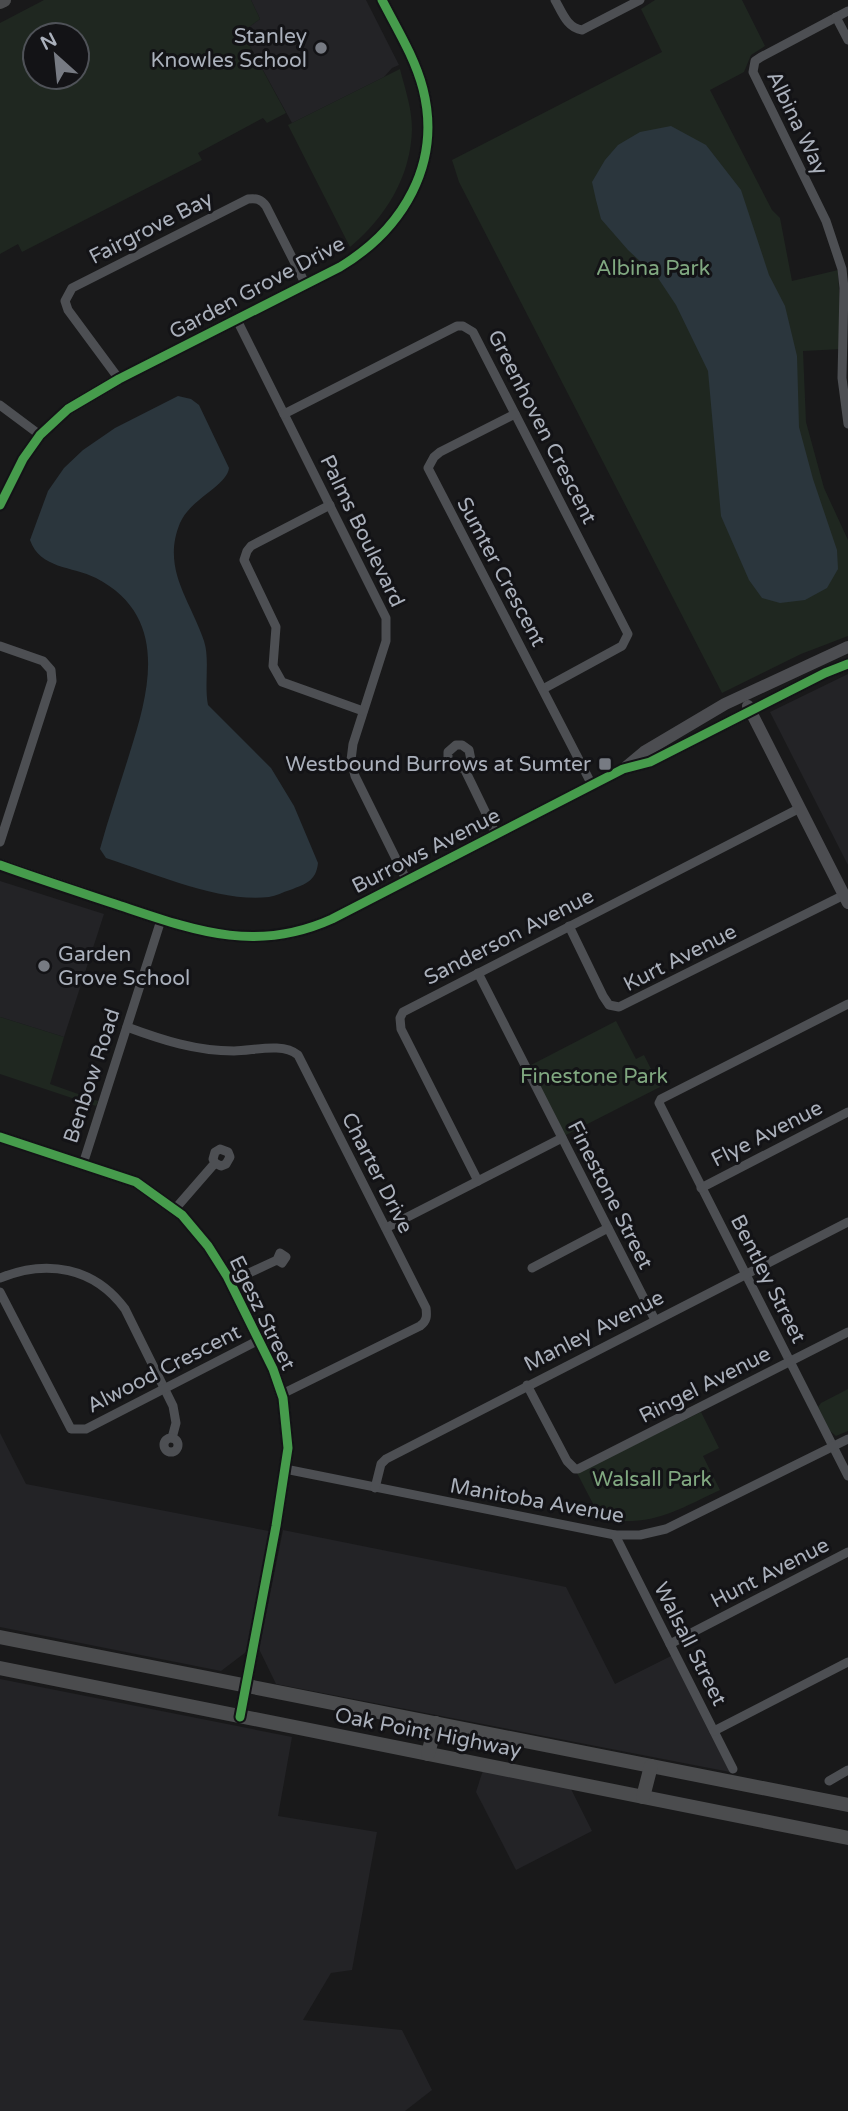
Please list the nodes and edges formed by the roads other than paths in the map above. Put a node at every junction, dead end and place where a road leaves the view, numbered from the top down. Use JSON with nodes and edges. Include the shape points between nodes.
{"nodes":[{"id":1,"x":555,"y":0,"type":"edge"},
{"id":2,"x":640,"y":0,"type":"edge"},
{"id":3,"x":388,"y":2,"type":"edge"},
{"id":4,"x":848,"y":11,"type":"edge"},
{"id":5,"x":836,"y":17,"type":"junction"},
{"id":6,"x":848,"y":40,"type":"edge"},
{"id":7,"x":306,"y":285,"type":"junction"},
{"id":8,"x":846,"y":301,"type":"edge"},
{"id":9,"x":237,"y":320,"type":"junction"},
{"id":10,"x":119,"y":379,"type":"junction"},
{"id":11,"x":0,"y":405,"type":"edge"},
{"id":12,"x":284,"y":414,"type":"junction"},
{"id":13,"x":515,"y":414,"type":"junction"},
{"id":14,"x":848,"y":424,"type":"edge"},
{"id":15,"x":40,"y":435,"type":"junction"},
{"id":16,"x":0,"y":505,"type":"edge"},
{"id":17,"x":330,"y":505,"type":"junction"},
{"id":18,"x":0,"y":646,"type":"edge"},
{"id":19,"x":848,"y":647,"type":"edge"},
{"id":20,"x":848,"y":664,"type":"edge"},
{"id":21,"x":543,"y":690,"type":"junction"},
{"id":22,"x":743,"y":696,"type":"junction"},
{"id":23,"x":363,"y":711,"type":"junction"},
{"id":24,"x":751,"y":712,"type":"junction"},
{"id":25,"x":464,"y":768,"type":"dead end"},
{"id":26,"x":623,"y":769,"type":"junction"},
{"id":27,"x":592,"y":785,"type":"junction"},
{"id":28,"x":800,"y":808,"type":"junction"},
{"id":29,"x":496,"y":834,"type":"junction"},
{"id":30,"x":0,"y":842,"type":"edge"},
{"id":31,"x":0,"y":865,"type":"edge"},
{"id":32,"x":407,"y":881,"type":"junction"},
{"id":33,"x":846,"y":899,"type":"edge"},
{"id":34,"x":161,"y":920,"type":"junction"},
{"id":35,"x":569,"y":926,"type":"junction"},
{"id":36,"x":478,"y":973,"type":"junction"},
{"id":37,"x":848,"y":1004,"type":"edge"},
{"id":38,"x":127,"y":1027,"type":"junction"},
{"id":39,"x":848,"y":1112,"type":"edge"},
{"id":40,"x":0,"y":1137,"type":"edge"},
{"id":41,"x":562,"y":1138,"type":"junction"},
{"id":42,"x":215,"y":1163,"type":"dead end"},
{"id":43,"x":83,"y":1164,"type":"junction"},
{"id":44,"x":478,"y":1181,"type":"junction"},
{"id":45,"x":701,"y":1188,"type":"junction"},
{"id":46,"x":175,"y":1209,"type":"junction"},
{"id":47,"x":848,"y":1222,"type":"edge"},
{"id":48,"x":386,"y":1228,"type":"junction"},
{"id":49,"x":608,"y":1228,"type":"junction"},
{"id":50,"x":277,"y":1260,"type":"dead end"},
{"id":51,"x":532,"y":1268,"type":"dead end"},
{"id":52,"x":746,"y":1274,"type":"junction"},
{"id":53,"x":0,"y":1278,"type":"edge"},
{"id":54,"x":230,"y":1282,"type":"junction"},
{"id":55,"x":0,"y":1292,"type":"edge"},
{"id":56,"x":655,"y":1320,"type":"junction"},
{"id":57,"x":848,"y":1332,"type":"edge"},
{"id":58,"x":259,"y":1340,"type":"junction"},
{"id":59,"x":790,"y":1362,"type":"junction"},
{"id":60,"x":527,"y":1385,"type":"junction"},
{"id":61,"x":166,"y":1389,"type":"junction"},
{"id":62,"x":282,"y":1394,"type":"junction"},
{"id":63,"x":173,"y":1438,"type":"dead end"},
{"id":64,"x":848,"y":1438,"type":"edge"},
{"id":65,"x":833,"y":1446,"type":"junction"},
{"id":66,"x":285,"y":1469,"type":"junction"},
{"id":67,"x":848,"y":1476,"type":"edge"},
{"id":68,"x":375,"y":1488,"type":"junction"},
{"id":69,"x":615,"y":1535,"type":"junction"},
{"id":70,"x":848,"y":1552,"type":"edge"},
{"id":71,"x":0,"y":1637,"type":"edge"},
{"id":72,"x":670,"y":1644,"type":"junction"},
{"id":73,"x":848,"y":1662,"type":"edge"},
{"id":74,"x":0,"y":1668,"type":"edge"},
{"id":75,"x":246,"y":1686,"type":"junction"},
{"id":76,"x":240,"y":1717,"type":"junction"},
{"id":77,"x":436,"y":1723,"type":"junction"},
{"id":78,"x":714,"y":1731,"type":"junction"},
{"id":79,"x":428,"y":1754,"type":"junction"},
{"id":80,"x":651,"y":1766,"type":"junction"},
{"id":81,"x":733,"y":1769,"type":"dead end"},
{"id":82,"x":848,"y":1770,"type":"edge"},
{"id":83,"x":828,"y":1781,"type":"dead end"},
{"id":84,"x":643,"y":1797,"type":"junction"},
{"id":85,"x":848,"y":1805,"type":"edge"},
{"id":86,"x":848,"y":1838,"type":"edge"}],
"edges":[{"from":1,"to":2,"type":"street","via":[[570,25],[582,30]]},
{"from":3,"to":7,"type":"street","name":"Garden Grove Drive","via":[[422,86],[428,127],[420,173],[404,208],[377,240],[352,260]]},
{"from":4,"to":5,"type":"street","name":"Albina Way"},
{"from":5,"to":6,"type":"street"},
{"from":5,"to":8,"type":"street","name":"Albina Way","via":[[761,57],[753,72],[826,221],[842,269]]},
{"from":7,"to":9,"type":"street","name":"Garden Grove Drive"},
{"from":7,"to":10,"type":"street","name":"Fairgrove Bay","via":[[266,206],[248,199],[72,288],[65,301],[68,310]]},
{"from":8,"to":14,"type":"street","name":"Albina Way","via":[[842,378]]},
{"from":9,"to":10,"type":"street","name":"Garden Grove Drive"},
{"from":9,"to":12,"type":"street","name":"Palms Boulevard"},
{"from":10,"to":15,"type":"street","name":"Garden Grove Drive","via":[[68,409]]},
{"from":11,"to":15,"type":"street"},
{"from":12,"to":13,"type":"street","name":"Greenhoven Crescent","via":[[463,326],[473,332]]},
{"from":12,"to":17,"type":"street","name":"Palms Boulevard"},
{"from":13,"to":21,"type":"street","name":"Greenhoven Crescent","via":[[628,634],[622,646]]},
{"from":13,"to":21,"type":"street","name":"Sumter Crescent","via":[[440,452],[429,468]]},
{"from":15,"to":16,"type":"street","name":"Garden Grove Drive","via":[[14,473]]},
{"from":17,"to":23,"type":"street","name":"Palms Boulevard","via":[[386,618],[386,641]]},
{"from":17,"to":23,"type":"street","via":[[251,546],[244,560],[276,627],[273,659],[278,677],[288,686]]},
{"from":18,"to":30,"type":"street","via":[[43,661],[51,670],[52,681]]},
{"from":19,"to":22,"type":"street","name":"Burrows Avenue"},
{"from":20,"to":24,"type":"street","name":"Burrows Avenue"},
{"from":21,"to":27,"type":"street","name":"Sumter Crescent"},
{"from":22,"to":24,"type":"street"},
{"from":22,"to":26,"type":"street","name":"Burrows Avenue","via":[[644,751]]},
{"from":23,"to":32,"type":"street","name":"Palms Boulevard","via":[[351,760],[355,776]]},
{"from":24,"to":26,"type":"street","name":"Burrows Avenue","via":[[650,762]]},
{"from":24,"to":28,"type":"street"},
{"from":25,"to":29,"type":"street"},
{"from":26,"to":27,"type":"street","name":"Burrows Avenue"},
{"from":27,"to":29,"type":"street","name":"Burrows Avenue"},
{"from":28,"to":33,"type":"street"},
{"from":28,"to":35,"type":"street","name":"Sanderson Avenue"},
{"from":29,"to":32,"type":"street","name":"Burrows Avenue"},
{"from":31,"to":34,"type":"street","name":"Burrows Avenue"},
{"from":32,"to":34,"type":"street","name":"Burrows Avenue","via":[[320,924],[271,936],[208,934]]},
{"from":33,"to":35,"type":"street","name":"Kurt Avenue","via":[[619,1007],[603,996]]},
{"from":34,"to":38,"type":"street","name":"Benbow Road"},
{"from":35,"to":36,"type":"street","name":"Sanderson Avenue"},
{"from":36,"to":41,"type":"street","name":"Finestone Street"},
{"from":36,"to":44,"type":"street","name":"Sanderson Avenue","via":[[408,1008],[399,1023]]},
{"from":37,"to":45,"type":"street","name":"Bentley Street","via":[[661,1099]]},
{"from":38,"to":43,"type":"street","name":"Benbow Road"},
{"from":38,"to":48,"type":"street","name":"Charter Drive","via":[[167,1042],[210,1050],[286,1048],[298,1055]]},
{"from":39,"to":45,"type":"street","name":"Flye Avenue"},
{"from":40,"to":43,"type":"street","name":"Egesz Street"},
{"from":41,"to":44,"type":"street"},
{"from":41,"to":49,"type":"street","name":"Finestone Street"},
{"from":42,"to":46,"type":"street"},
{"from":43,"to":46,"type":"street","name":"Egesz Street","via":[[136,1182]]},
{"from":44,"to":48,"type":"street"},
{"from":45,"to":52,"type":"street","name":"Bentley Street"},
{"from":46,"to":54,"type":"street","name":"Egesz Street","via":[[208,1246]]},
{"from":47,"to":52,"type":"street","name":"Manley Avenue"},
{"from":48,"to":62,"type":"street","name":"Charter Drive","via":[[426,1308],[425,1322]]},
{"from":49,"to":51,"type":"street"},
{"from":49,"to":56,"type":"street","name":"Finestone Street"},
{"from":50,"to":54,"type":"street"},
{"from":52,"to":56,"type":"street","name":"Manley Avenue"},
{"from":52,"to":59,"type":"street","name":"Bentley Street"},
{"from":53,"to":61,"type":"street","via":[[30,1268],[51,1268],[96,1281],[125,1309]]},
{"from":54,"to":58,"type":"street","name":"Egesz Street"},
{"from":55,"to":61,"type":"street","name":"Alwood Crescent","via":[[71,1429],[86,1429]]},
{"from":56,"to":60,"type":"street","name":"Manley Avenue"},
{"from":57,"to":59,"type":"street","name":"Ringel Avenue"},
{"from":58,"to":61,"type":"street","name":"Alwood Crescent"},
{"from":58,"to":62,"type":"street","name":"Egesz Street"},
{"from":59,"to":60,"type":"street","name":"Ringel Avenue","via":[[578,1469],[567,1461]]},
{"from":59,"to":65,"type":"street","name":"Bentley Street"},
{"from":60,"to":68,"type":"street","name":"Manley Avenue","via":[[386,1459]]},
{"from":61,"to":63,"type":"street","via":[[176,1415]]},
{"from":62,"to":66,"type":"street","name":"Egesz Street","via":[[288,1448]]},
{"from":64,"to":65,"type":"street","name":"Manitoba Avenue"},
{"from":65,"to":67,"type":"street","name":"Bentley Street"},
{"from":65,"to":69,"type":"street","name":"Manitoba Avenue","via":[[666,1529]]},
{"from":66,"to":68,"type":"street","name":"Manitoba Avenue"},
{"from":66,"to":75,"type":"street","name":"Egesz Street"},
{"from":68,"to":69,"type":"street","name":"Manitoba Avenue"},
{"from":69,"to":72,"type":"street","name":"Walsall Street"},
{"from":70,"to":72,"type":"street","name":"Hunt Avenue"},
{"from":71,"to":75,"type":"main road","name":"Oak Point Highway"},
{"from":72,"to":78,"type":"street","name":"Walsall Street"},
{"from":73,"to":78,"type":"street"},
{"from":74,"to":76,"type":"main road","name":"Oak Point Highway"},
{"from":75,"to":76,"type":"street","name":"Egesz Street"},
{"from":75,"to":77,"type":"main road","name":"Oak Point Highway"},
{"from":76,"to":79,"type":"main road","name":"Oak Point Highway"},
{"from":77,"to":79,"type":"main road"},
{"from":77,"to":80,"type":"main road","name":"Oak Point Highway"},
{"from":78,"to":81,"type":"street","name":"Walsall Street"},
{"from":79,"to":84,"type":"main road","name":"Oak Point Highway"},
{"from":80,"to":84,"type":"main road"},
{"from":80,"to":85,"type":"main road","name":"Oak Point Highway"},
{"from":82,"to":83,"type":"street"},
{"from":84,"to":86,"type":"main road","name":"Oak Point Highway"}]}
